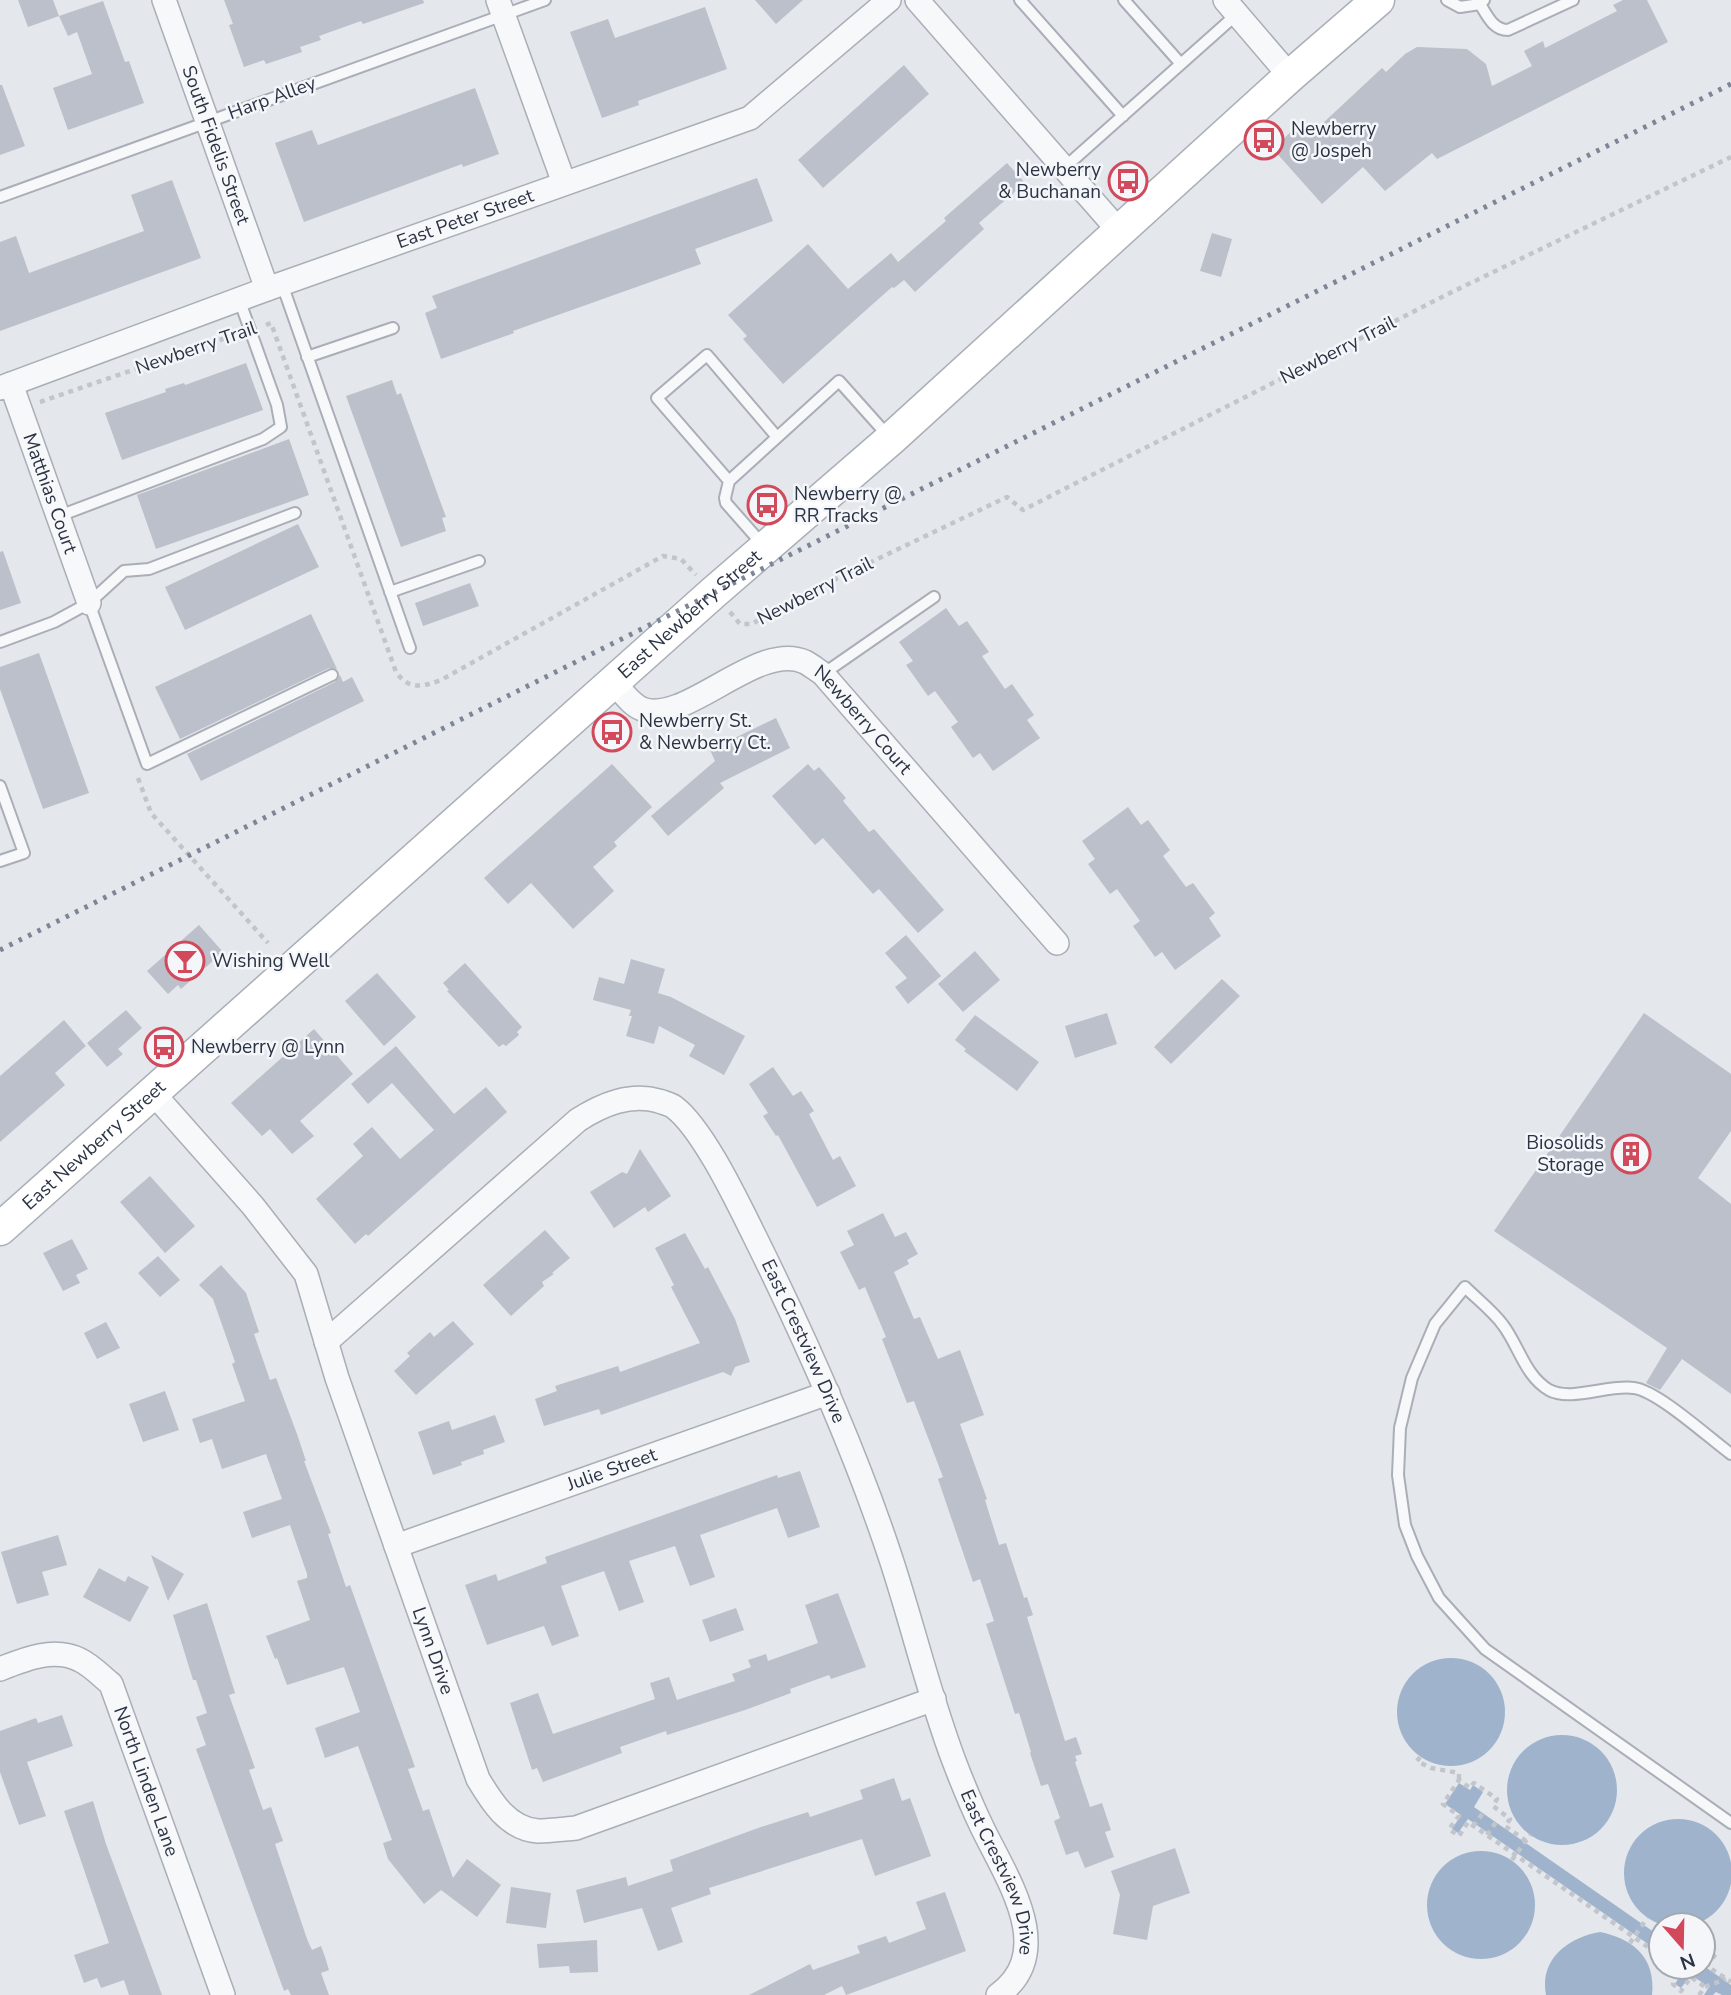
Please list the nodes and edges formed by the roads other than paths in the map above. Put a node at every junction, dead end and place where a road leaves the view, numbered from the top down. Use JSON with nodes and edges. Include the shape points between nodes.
{"nodes":[{"id":1,"x":164,"y":0,"type":"edge"},
{"id":2,"x":545,"y":0,"type":"edge"},
{"id":3,"x":889,"y":0,"type":"edge"},
{"id":4,"x":917,"y":0,"type":"edge"},
{"id":5,"x":1020,"y":0,"type":"edge"},
{"id":6,"x":1124,"y":0,"type":"edge"},
{"id":7,"x":1378,"y":0,"type":"edge"},
{"id":8,"x":1447,"y":0,"type":"edge"},
{"id":9,"x":1573,"y":0,"type":"edge"},
{"id":10,"x":1482,"y":2,"type":"edge"},
{"id":11,"x":1231,"y":7,"type":"edge"},
{"id":12,"x":501,"y":8,"type":"edge"},
{"id":13,"x":1181,"y":64,"type":"junction"},
{"id":14,"x":1290,"y":76,"type":"junction"},
{"id":15,"x":1123,"y":116,"type":"junction"},
{"id":16,"x":208,"y":121,"type":"junction"},
{"id":17,"x":1064,"y":168,"type":"junction"},
{"id":18,"x":564,"y":183,"type":"junction"},
{"id":19,"x":0,"y":197,"type":"edge"},
{"id":20,"x":1120,"y":232,"type":"junction"},
{"id":21,"x":274,"y":287,"type":"junction"},
{"id":22,"x":239,"y":299,"type":"junction"},
{"id":23,"x":393,"y":328,"type":"dead end"},
{"id":24,"x":307,"y":357,"type":"junction"},
{"id":25,"x":6,"y":386,"type":"edge"},
{"id":26,"x":777,"y":437,"type":"junction"},
{"id":27,"x":891,"y":439,"type":"junction"},
{"id":28,"x":729,"y":481,"type":"junction"},
{"id":29,"x":295,"y":513,"type":"dead end"},
{"id":30,"x":58,"y":516,"type":"junction"},
{"id":31,"x":765,"y":548,"type":"junction"},
{"id":32,"x":479,"y":561,"type":"dead end"},
{"id":33,"x":390,"y":592,"type":"junction"},
{"id":34,"x":934,"y":597,"type":"dead end"},
{"id":35,"x":89,"y":603,"type":"junction"},
{"id":36,"x":0,"y":642,"type":"edge"},
{"id":37,"x":410,"y":648,"type":"dead end"},
{"id":38,"x":823,"y":674,"type":"junction"},
{"id":39,"x":332,"y":675,"type":"dead end"},
{"id":40,"x":614,"y":683,"type":"junction"},
{"id":41,"x":0,"y":786,"type":"edge"},
{"id":42,"x":0,"y":861,"type":"edge"},
{"id":43,"x":1057,"y":943,"type":"dead end"},
{"id":44,"x":153,"y":1093,"type":"junction"},
{"id":45,"x":0,"y":1229,"type":"edge"},
{"id":46,"x":326,"y":1342,"type":"junction"},
{"id":47,"x":828,"y":1393,"type":"junction"},
{"id":48,"x":1731,"y":1454,"type":"edge"},
{"id":49,"x":396,"y":1546,"type":"junction"},
{"id":50,"x":0,"y":1669,"type":"edge"},
{"id":51,"x":934,"y":1699,"type":"junction"},
{"id":52,"x":1731,"y":1822,"type":"edge"},
{"id":53,"x":223,"y":1995,"type":"edge"},
{"id":54,"x":998,"y":1995,"type":"edge"}],
"edges":[{"from":1,"to":16,"type":"street","name":"South Fidelis Street"},
{"from":2,"to":12,"type":"lane","name":"Harp Alley"},
{"from":3,"to":18,"type":"street","name":"East Peter Street","via":[[750,118]]},
{"from":4,"to":17,"type":"street"},
{"from":5,"to":15,"type":"lane"},
{"from":6,"to":13,"type":"lane"},
{"from":7,"to":14,"type":"main road","name":"East Newberry Street"},
{"from":8,"to":10,"type":"lane","via":[[1460,7]]},
{"from":9,"to":10,"type":"lane","via":[[1508,30],[1496,27]]},
{"from":11,"to":13,"type":"lane"},
{"from":11,"to":14,"type":"street"},
{"from":12,"to":16,"type":"lane","name":"Harp Alley"},
{"from":12,"to":18,"type":"street"},
{"from":13,"to":15,"type":"lane"},
{"from":14,"to":20,"type":"main road","name":"East Newberry Street"},
{"from":15,"to":17,"type":"lane"},
{"from":16,"to":19,"type":"lane","name":"Harp Alley"},
{"from":16,"to":21,"type":"street","name":"South Fidelis Street"},
{"from":17,"to":20,"type":"street"},
{"from":18,"to":21,"type":"street","name":"East Peter Street"},
{"from":20,"to":27,"type":"main road","name":"East Newberry Street"},
{"from":21,"to":22,"type":"street","name":"East Peter Street"},
{"from":21,"to":24,"type":"lane"},
{"from":22,"to":25,"type":"street","name":"East Peter Street"},
{"from":22,"to":30,"type":"lane","via":[[281,427],[263,439]]},
{"from":23,"to":24,"type":"lane"},
{"from":24,"to":33,"type":"lane"},
{"from":25,"to":30,"type":"street","name":"Matthias Court","via":[[21,408]]},
{"from":26,"to":27,"type":"lane","via":[[839,381]]},
{"from":26,"to":28,"type":"lane"},
{"from":26,"to":28,"type":"lane","via":[[707,355],[657,398]]},
{"from":27,"to":31,"type":"main road","name":"East Newberry Street"},
{"from":28,"to":31,"type":"lane","via":[[726,503]]},
{"from":29,"to":35,"type":"lane","via":[[149,569],[124,571]]},
{"from":30,"to":35,"type":"street","name":"Matthias Court"},
{"from":31,"to":40,"type":"main road","name":"East Newberry Street"},
{"from":32,"to":33,"type":"lane"},
{"from":33,"to":37,"type":"lane"},
{"from":34,"to":38,"type":"lane"},
{"from":35,"to":36,"type":"lane"},
{"from":35,"to":39,"type":"lane","via":[[147,764]]},
{"from":38,"to":40,"type":"street","name":"Newberry Court","via":[[804,661],[785,658],[655,712],[636,706]]},
{"from":38,"to":43,"type":"street","name":"Newberry Court"},
{"from":40,"to":44,"type":"main road","name":"East Newberry Street"},
{"from":41,"to":42,"type":"lane","via":[[24,853]]},
{"from":44,"to":45,"type":"main road","name":"East Newberry Street"},
{"from":44,"to":46,"type":"street","name":"Lynn Drive","via":[[306,1274]]},
{"from":46,"to":47,"type":"street","name":"East Crestview Drive","via":[[578,1120],[613,1102],[648,1098],[673,1105],[696,1130],[741,1208]]},
{"from":46,"to":49,"type":"street","name":"Lynn Drive"},
{"from":47,"to":49,"type":"street","name":"Julie Street"},
{"from":47,"to":51,"type":"street","name":"East Crestview Drive","via":[[891,1559]]},
{"from":48,"to":52,"type":"lane","via":[[1653,1395],[1634,1388],[1574,1394],[1550,1391],[1528,1369],[1503,1324],[1465,1287],[1436,1324],[1412,1378],[1401,1428],[1398,1475],[1405,1525],[1417,1556],[1439,1598],[1485,1649]]},
{"from":49,"to":51,"type":"street","name":"Lynn Drive","via":[[478,1779],[492,1805],[514,1823],[535,1831],[576,1828]]},
{"from":50,"to":53,"type":"street","name":"North Linden Lane","via":[[28,1658],[61,1653],[81,1660],[111,1684]]},
{"from":51,"to":54,"type":"street","name":"East Crestview Drive","via":[[954,1762],[1024,1920],[1027,1944],[1020,1973]]}]}
